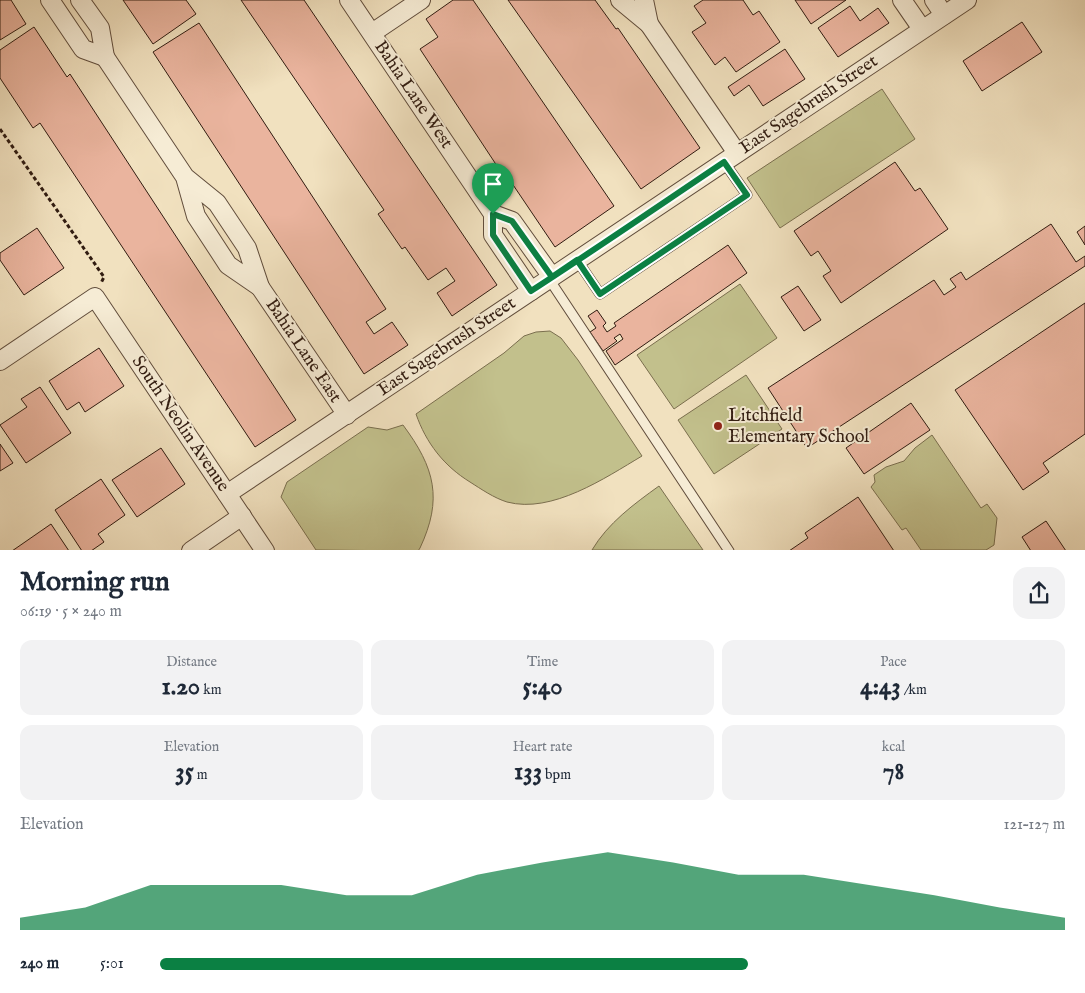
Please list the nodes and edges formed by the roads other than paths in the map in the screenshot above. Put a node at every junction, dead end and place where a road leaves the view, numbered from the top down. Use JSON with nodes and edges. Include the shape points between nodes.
{"nodes":[{"id":1,"x":50,"y":0,"type":"edge"},
{"id":2,"x":80,"y":0,"type":"edge"},
{"id":3,"x":349,"y":0,"type":"edge"},
{"id":4,"x":421,"y":0,"type":"edge"},
{"id":5,"x":620,"y":0,"type":"edge"},
{"id":6,"x":644,"y":0,"type":"edge"},
{"id":7,"x":902,"y":0,"type":"edge"},
{"id":8,"x":934,"y":0,"type":"edge"},
{"id":9,"x":967,"y":0,"type":"edge"},
{"id":10,"x":944,"y":15,"type":"junction"},
{"id":11,"x":649,"y":24,"type":"junction"},
{"id":12,"x":922,"y":29,"type":"junction"},
{"id":13,"x":372,"y":33,"type":"junction"},
{"id":14,"x":105,"y":57,"type":"junction"},
{"id":15,"x":731,"y":157,"type":"junction"},
{"id":16,"x":185,"y":176,"type":"junction"},
{"id":17,"x":493,"y":214,"type":"junction"},
{"id":18,"x":577,"y":260,"type":"junction"},
{"id":19,"x":551,"y":278,"type":"junction"},
{"id":20,"x":260,"y":287,"type":"junction"},
{"id":21,"x":531,"y":291,"type":"junction"},
{"id":22,"x":0,"y":361,"type":"edge"},
{"id":23,"x":347,"y":415,"type":"junction"},
{"id":24,"x":227,"y":494,"type":"junction"},
{"id":25,"x":242,"y":516,"type":"junction"},
{"id":26,"x":191,"y":550,"type":"edge"},
{"id":27,"x":265,"y":550,"type":"edge"},
{"id":28,"x":729,"y":550,"type":"edge"}],
"edges":[{"from":1,"to":14,"type":"street","via":[[83,49]]},
{"from":2,"to":14,"type":"street","name":"Bahia Lane East","via":[[100,28]]},
{"from":3,"to":13,"type":"street","name":"Bahia Lane West"},
{"from":4,"to":13,"type":"street"},
{"from":5,"to":11,"type":"street"},
{"from":6,"to":11,"type":"street"},
{"from":7,"to":12,"type":"street"},
{"from":8,"to":10,"type":"street"},
{"from":9,"to":10,"type":"street","name":"East Sagebrush Street"},
{"from":10,"to":12,"type":"street","name":"East Sagebrush Street"},
{"from":11,"to":15,"type":"street"},
{"from":12,"to":15,"type":"street","name":"East Sagebrush Street"},
{"from":13,"to":17,"type":"street","name":"Bahia Lane West"},
{"from":14,"to":16,"type":"street","name":"Bahia Lane East"},
{"from":15,"to":18,"type":"street","name":"East Sagebrush Street"},
{"from":15,"to":18,"type":"lane","via":[[747,195],[600,294]]},
{"from":16,"to":20,"type":"street","name":"Bahia Lane East","via":[[217,203],[242,240]]},
{"from":16,"to":20,"type":"street","name":"Bahia Lane East","via":[[196,216],[228,265]]},
{"from":17,"to":19,"type":"street","via":[[512,221]]},
{"from":17,"to":21,"type":"street","via":[[493,235]]},
{"from":18,"to":19,"type":"street","name":"East Sagebrush Street"},
{"from":19,"to":21,"type":"street","name":"East Sagebrush Street"},
{"from":19,"to":28,"type":"lane"},
{"from":20,"to":23,"type":"street","name":"Bahia Lane East"},
{"from":21,"to":23,"type":"street","name":"East Sagebrush Street"},
{"from":22,"to":24,"type":"street","name":"South Neolin Avenue","via":[[95,297]]},
{"from":23,"to":24,"type":"street","name":"East Sagebrush Street"},
{"from":24,"to":25,"type":"street","name":"South Neolin Avenue"},
{"from":25,"to":26,"type":"street"},
{"from":25,"to":27,"type":"street","name":"South Neolin Avenue"}]}
